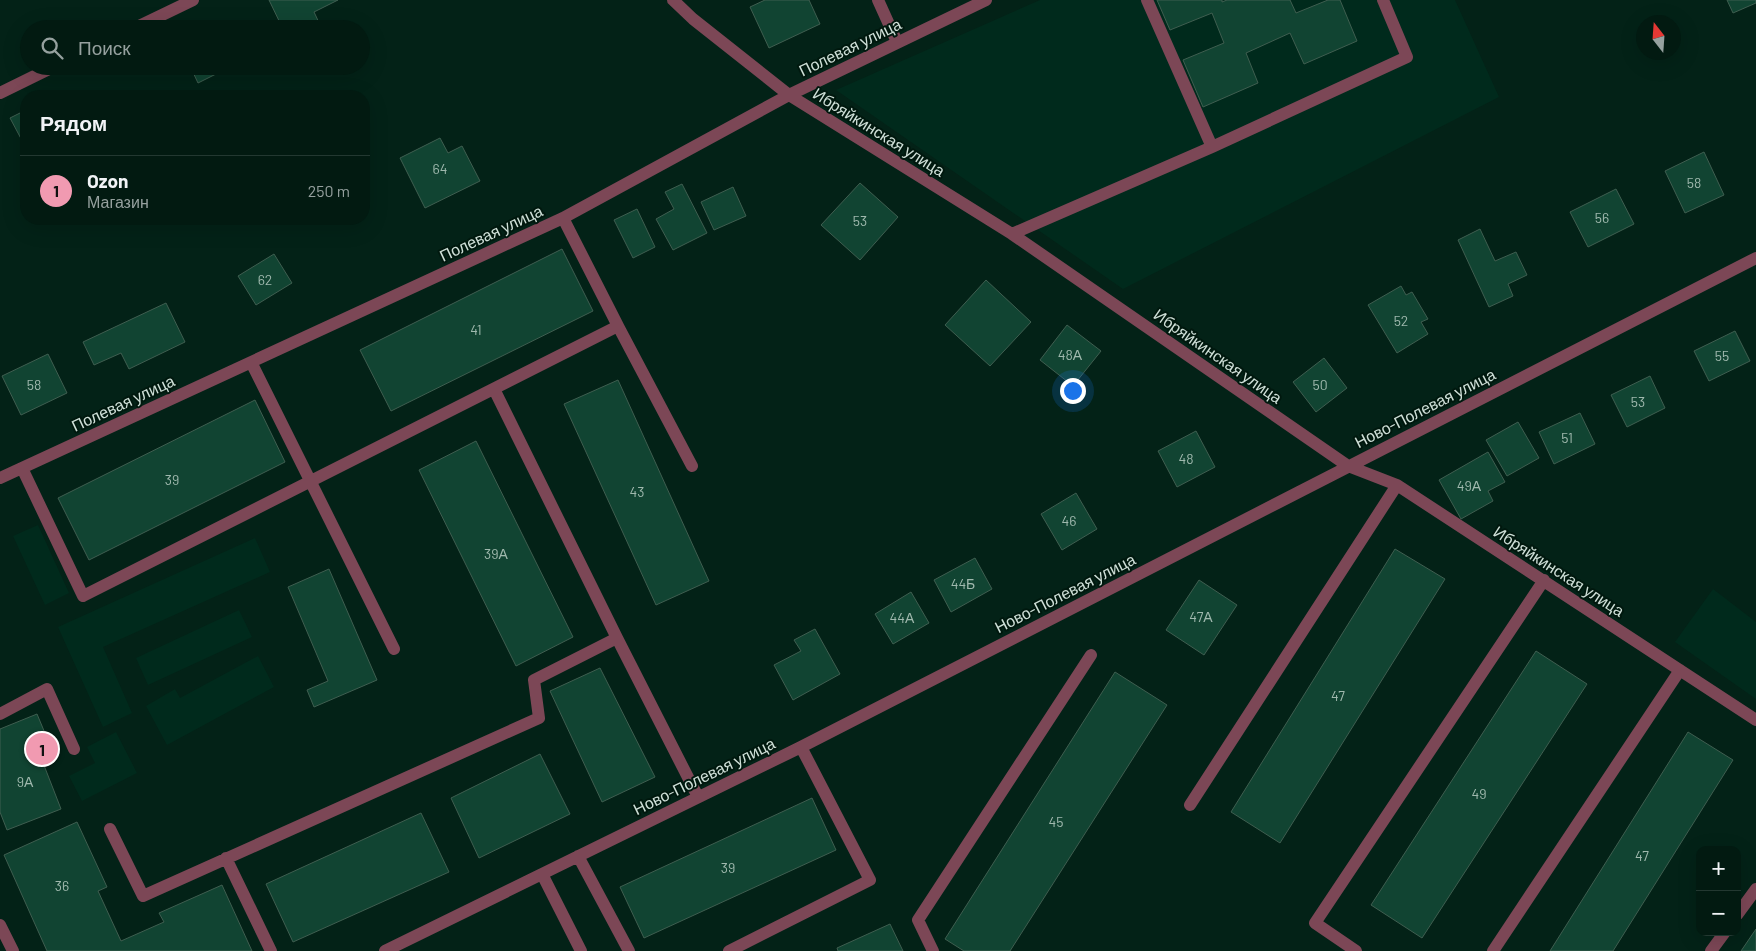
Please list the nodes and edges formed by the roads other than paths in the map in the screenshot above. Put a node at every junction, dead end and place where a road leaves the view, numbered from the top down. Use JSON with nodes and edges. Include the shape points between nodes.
{"nodes":[{"id":1,"x":193,"y":0,"type":"edge"},
{"id":2,"x":673,"y":0,"type":"edge"},
{"id":3,"x":878,"y":0,"type":"edge"},
{"id":4,"x":986,"y":0,"type":"edge"},
{"id":5,"x":1147,"y":0,"type":"edge"},
{"id":6,"x":1383,"y":0,"type":"edge"},
{"id":7,"x":152,"y":20,"type":"edge"},
{"id":8,"x":897,"y":42,"type":"junction"},
{"id":9,"x":37,"y":75,"type":"edge"},
{"id":10,"x":0,"y":93,"type":"edge"},
{"id":11,"x":789,"y":95,"type":"junction"},
{"id":12,"x":1212,"y":147,"type":"junction"},
{"id":13,"x":563,"y":218,"type":"junction"},
{"id":14,"x":1012,"y":234,"type":"junction"},
{"id":15,"x":1756,"y":258,"type":"edge"},
{"id":16,"x":618,"y":326,"type":"junction"},
{"id":17,"x":251,"y":362,"type":"junction"},
{"id":18,"x":494,"y":388,"type":"junction"},
{"id":19,"x":692,"y":466,"type":"dead end"},
{"id":20,"x":1348,"y":466,"type":"junction"},
{"id":21,"x":22,"y":468,"type":"junction"},
{"id":22,"x":0,"y":478,"type":"edge"},
{"id":23,"x":311,"y":481,"type":"junction"},
{"id":24,"x":1397,"y":485,"type":"junction"},
{"id":25,"x":1544,"y":580,"type":"junction"},
{"id":26,"x":617,"y":638,"type":"junction"},
{"id":27,"x":394,"y":649,"type":"dead end"},
{"id":28,"x":1091,"y":655,"type":"dead end"},
{"id":29,"x":1680,"y":670,"type":"junction"},
{"id":30,"x":0,"y":714,"type":"edge"},
{"id":31,"x":1756,"y":720,"type":"edge"},
{"id":32,"x":800,"y":747,"type":"junction"},
{"id":33,"x":74,"y":749,"type":"dead end"},
{"id":34,"x":698,"y":797,"type":"junction"},
{"id":35,"x":1190,"y":805,"type":"dead end"},
{"id":36,"x":110,"y":829,"type":"dead end"},
{"id":37,"x":578,"y":856,"type":"junction"},
{"id":38,"x":226,"y":858,"type":"junction"},
{"id":39,"x":542,"y":874,"type":"junction"},
{"id":40,"x":1756,"y":889,"type":"edge"},
{"id":41,"x":1741,"y":910,"type":"edge"},
{"id":42,"x":0,"y":925,"type":"edge"},
{"id":43,"x":1722,"y":936,"type":"edge"},
{"id":44,"x":12,"y":951,"type":"edge"},
{"id":45,"x":271,"y":951,"type":"edge"},
{"id":46,"x":385,"y":951,"type":"edge"},
{"id":47,"x":582,"y":951,"type":"edge"},
{"id":48,"x":628,"y":951,"type":"edge"},
{"id":49,"x":729,"y":951,"type":"edge"},
{"id":50,"x":933,"y":951,"type":"edge"},
{"id":51,"x":1356,"y":951,"type":"edge"},
{"id":52,"x":1493,"y":951,"type":"edge"},
{"id":53,"x":1711,"y":951,"type":"edge"}],
"edges":[{"from":1,"to":7,"type":"street"},
{"from":2,"to":11,"type":"street","name":"Ибряйкинская улица"},
{"from":3,"to":8,"type":"street"},
{"from":4,"to":8,"type":"street","name":"Полевая улица"},
{"from":5,"to":12,"type":"street"},
{"from":6,"to":12,"type":"street","via":[[1407,57]]},
{"from":8,"to":11,"type":"street","name":"Полевая улица"},
{"from":9,"to":10,"type":"street"},
{"from":11,"to":13,"type":"street","name":"Полевая улица"},
{"from":11,"to":14,"type":"street","name":"Ибряйкинская улица"},
{"from":12,"to":14,"type":"street"},
{"from":13,"to":16,"type":"street"},
{"from":13,"to":17,"type":"street","name":"Полевая улица"},
{"from":14,"to":20,"type":"street","name":"Ибряйкинская улица"},
{"from":15,"to":20,"type":"street","name":"Ново-Полевая улица"},
{"from":16,"to":18,"type":"street"},
{"from":16,"to":19,"type":"street"},
{"from":17,"to":21,"type":"street","name":"Полевая улица"},
{"from":17,"to":23,"type":"street"},
{"from":18,"to":23,"type":"street"},
{"from":18,"to":26,"type":"street"},
{"from":20,"to":24,"type":"street","name":"Ибряйкинская улица"},
{"from":20,"to":32,"type":"street","name":"Ново-Полевая улица"},
{"from":21,"to":22,"type":"street","name":"Полевая улица"},
{"from":21,"to":23,"type":"street","via":[[83,596]]},
{"from":23,"to":27,"type":"street"},
{"from":24,"to":25,"type":"street","name":"Ибряйкинская улица"},
{"from":24,"to":35,"type":"street"},
{"from":25,"to":29,"type":"street","name":"Ибряйкинская улица"},
{"from":25,"to":51,"type":"street","via":[[1315,923]]},
{"from":26,"to":34,"type":"street"},
{"from":26,"to":38,"type":"street","via":[[534,680],[539,718]]},
{"from":28,"to":50,"type":"street","via":[[918,920]]},
{"from":29,"to":31,"type":"street","name":"Ибряйкинская улица"},
{"from":29,"to":52,"type":"street"},
{"from":30,"to":33,"type":"street","via":[[47,689]]},
{"from":32,"to":34,"type":"street","name":"Ново-Полевая улица"},
{"from":32,"to":49,"type":"street","via":[[870,880]]},
{"from":34,"to":37,"type":"street","name":"Ново-Полевая улица"},
{"from":36,"to":38,"type":"street","via":[[143,896]]},
{"from":37,"to":39,"type":"street","name":"Ново-Полевая улица"},
{"from":37,"to":48,"type":"street"},
{"from":38,"to":45,"type":"street"},
{"from":39,"to":46,"type":"street","name":"Ново-Полевая улица"},
{"from":39,"to":47,"type":"street"},
{"from":40,"to":41,"type":"street"},
{"from":42,"to":44,"type":"street"},
{"from":43,"to":53,"type":"street"}]}
